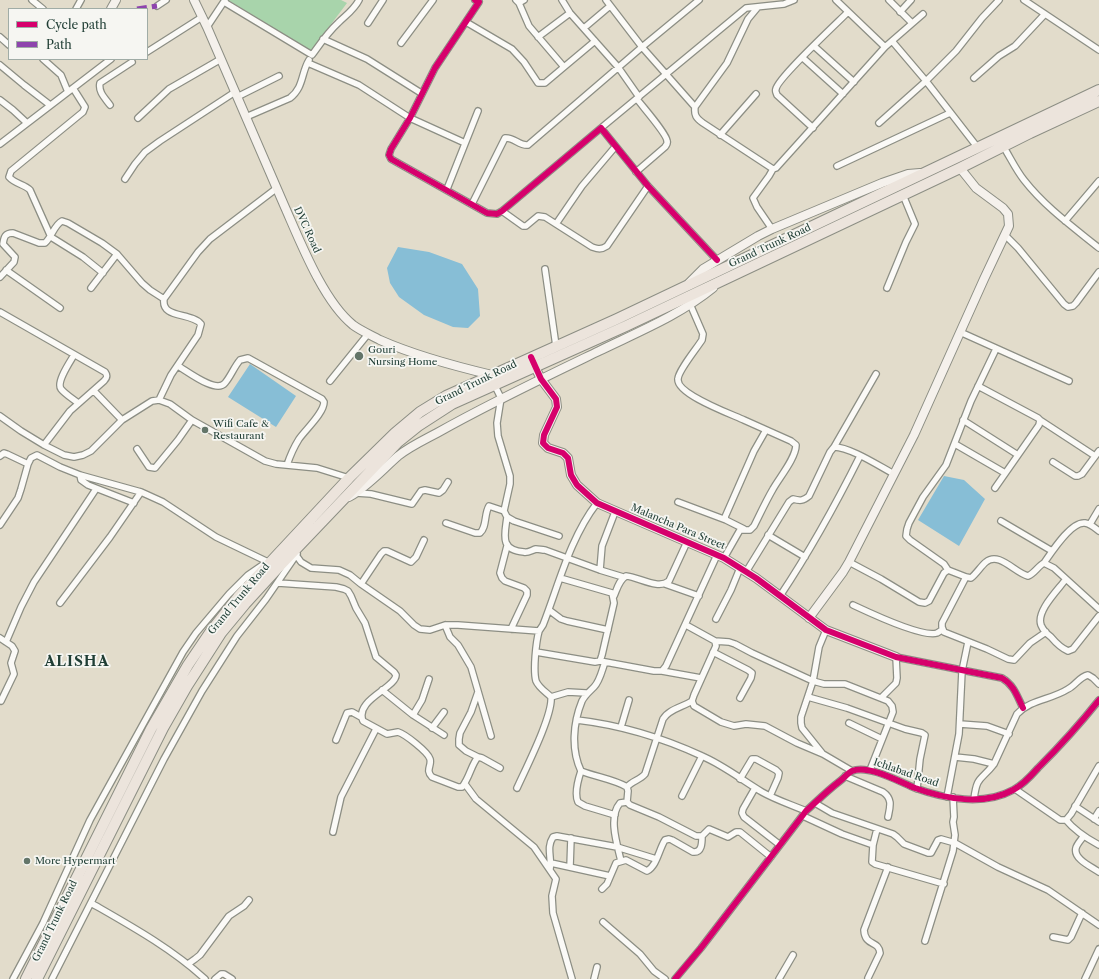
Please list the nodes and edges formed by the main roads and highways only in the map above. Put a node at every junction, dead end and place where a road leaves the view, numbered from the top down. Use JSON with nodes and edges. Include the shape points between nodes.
{"nodes":[{"id":1,"x":1099,"y":90,"type":"edge"},
{"id":2,"x":1099,"y":101,"type":"edge"},
{"id":3,"x":533,"y":362,"type":"junction"},
{"id":4,"x":355,"y":485,"type":"junction"},
{"id":5,"x":26,"y":979,"type":"edge"},
{"id":6,"x":37,"y":979,"type":"edge"}],
"edges":[{"from":1,"to":3,"type":"highway","name":"Grand Trunk Road","via":[[556,346]]},
{"from":2,"to":3,"type":"highway","name":"Grand Trunk Road","via":[[626,326]]},
{"from":3,"to":4,"type":"highway","name":"Grand Trunk Road","via":[[493,380],[446,396],[420,412],[395,434]]},
{"from":4,"to":5,"type":"highway","name":"Grand Trunk Road","via":[[272,559],[211,631],[188,665],[151,730]]},
{"from":4,"to":6,"type":"highway","name":"Grand Trunk Road","via":[[245,604],[222,633],[187,686],[163,728]]}]}
